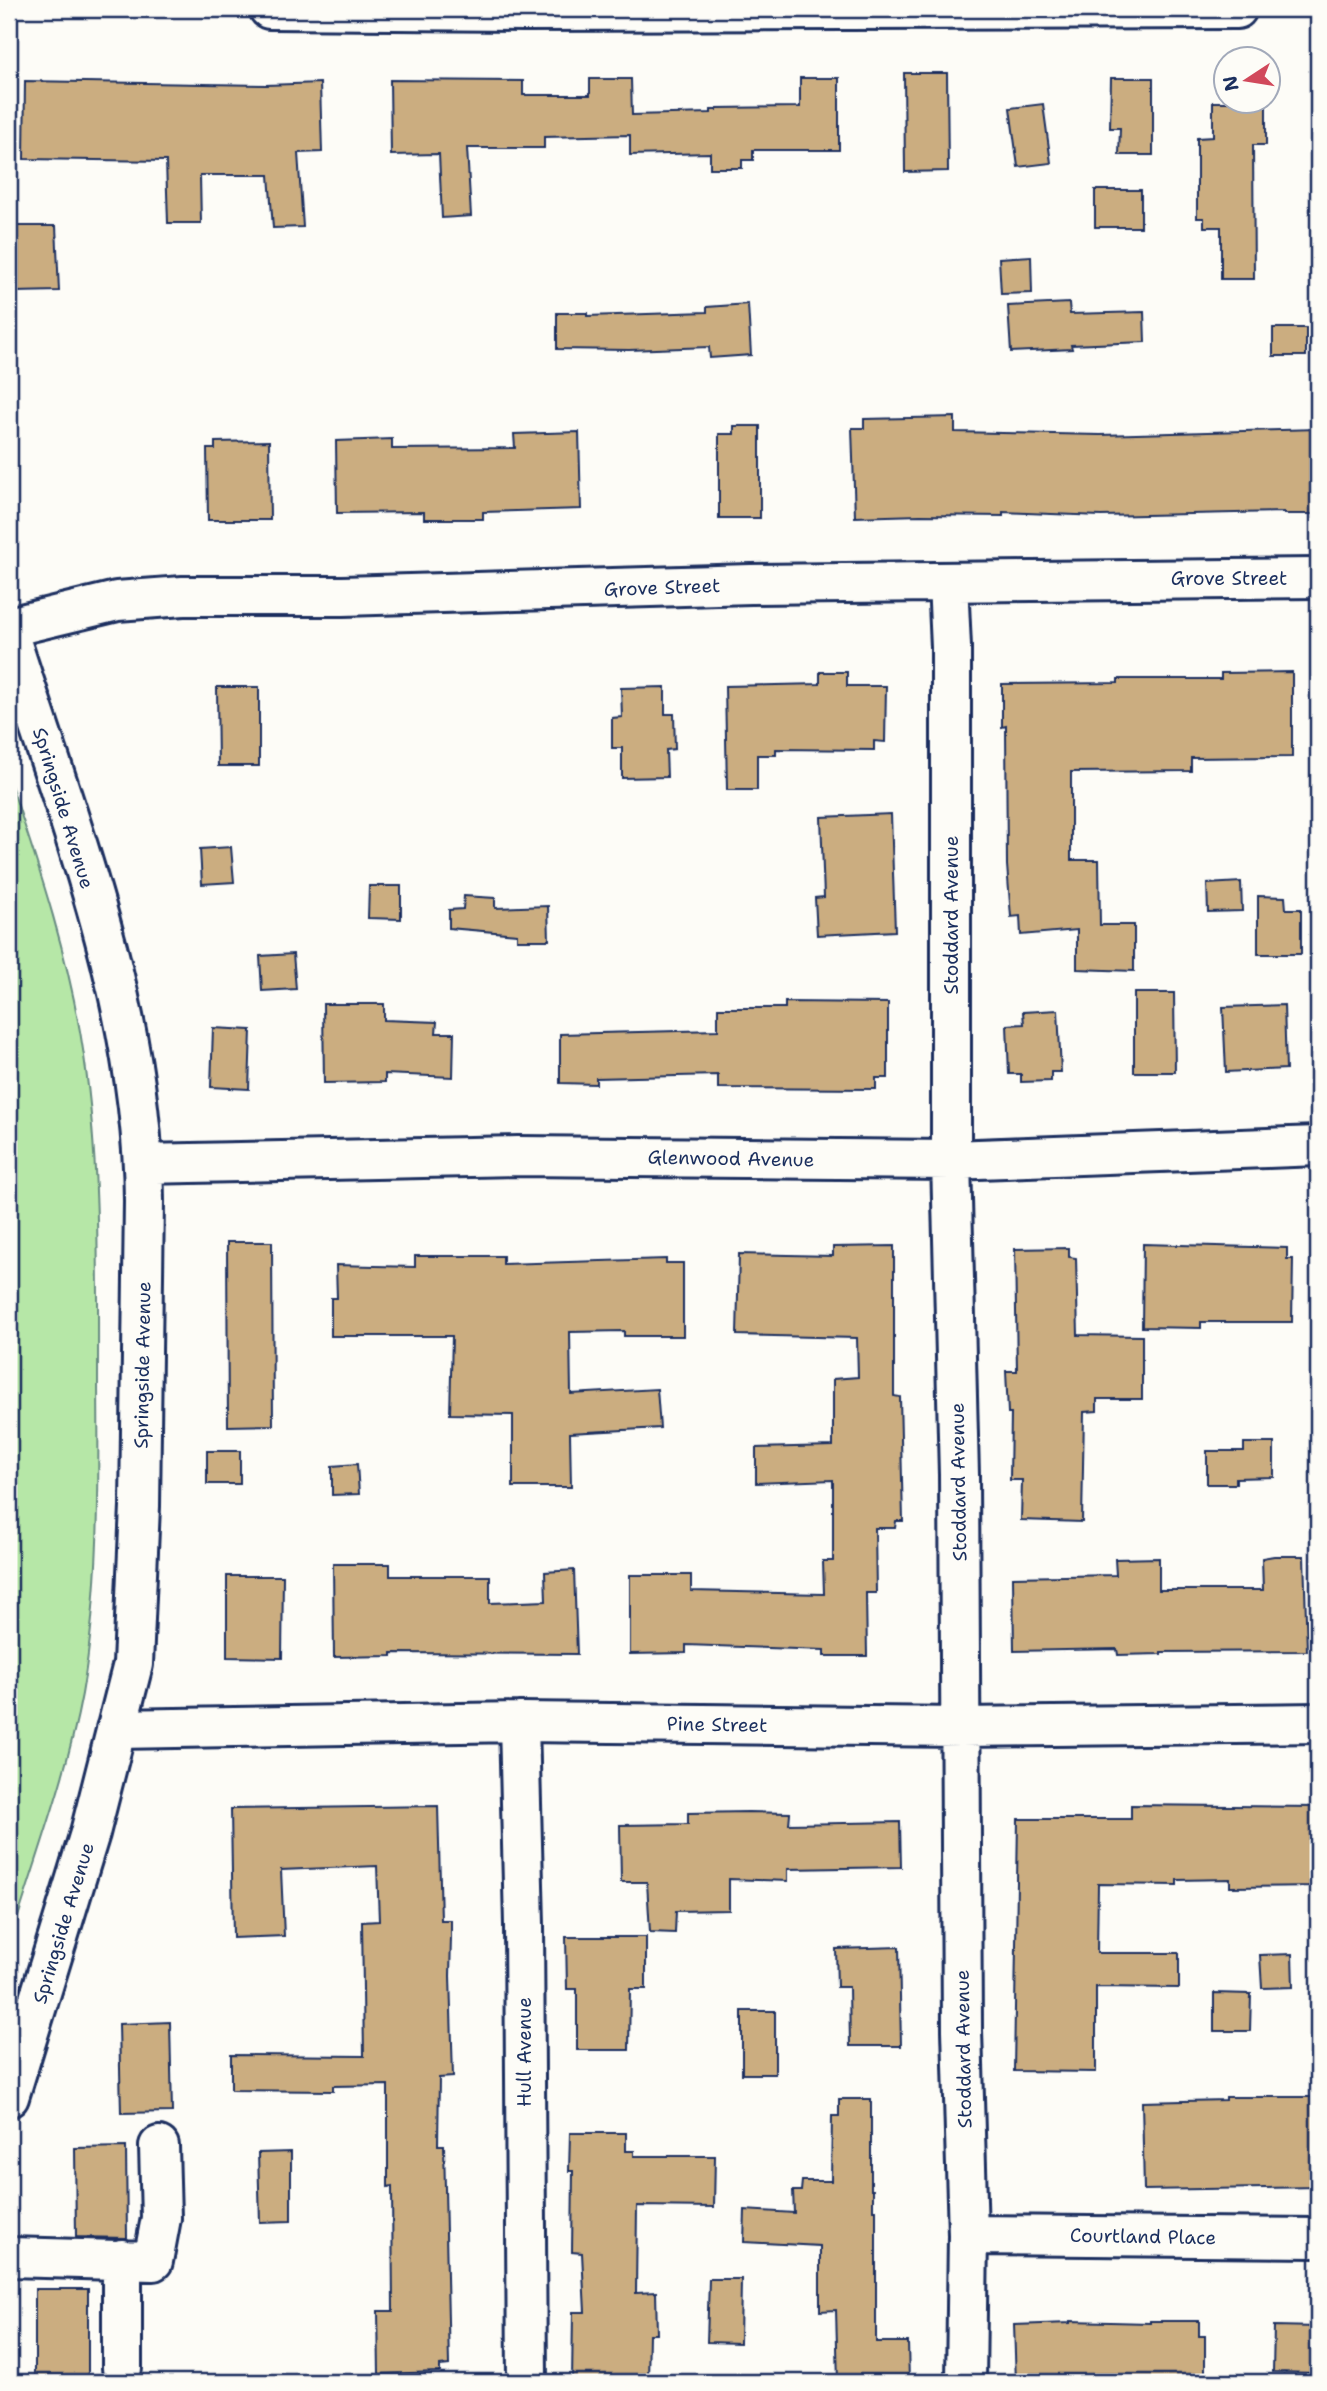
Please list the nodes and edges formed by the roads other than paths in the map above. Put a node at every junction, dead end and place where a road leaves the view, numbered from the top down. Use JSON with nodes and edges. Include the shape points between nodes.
{"nodes":[{"id":1,"x":269,"y":9,"type":"edge"},
{"id":2,"x":1237,"y":9,"type":"edge"},
{"id":3,"x":1318,"y":578,"type":"edge"},
{"id":4,"x":947,"y":582,"type":"junction"},
{"id":5,"x":9,"y":627,"type":"edge"},
{"id":6,"x":9,"y":635,"type":"edge"},
{"id":7,"x":1318,"y":1146,"type":"edge"},
{"id":8,"x":951,"y":1160,"type":"junction"},
{"id":9,"x":144,"y":1164,"type":"junction"},
{"id":10,"x":519,"y":1722,"type":"junction"},
{"id":11,"x":1318,"y":1723,"type":"edge"},
{"id":12,"x":961,"y":1727,"type":"junction"},
{"id":13,"x":116,"y":1729,"type":"junction"},
{"id":14,"x":9,"y":2097,"type":"edge"},
{"id":15,"x":159,"y":2146,"type":"dead end"},
{"id":16,"x":968,"y":2235,"type":"junction"},
{"id":17,"x":1318,"y":2238,"type":"edge"},
{"id":18,"x":9,"y":2256,"type":"edge"},
{"id":19,"x":122,"y":2259,"type":"junction"},
{"id":20,"x":122,"y":2368,"type":"dead end"},
{"id":21,"x":527,"y":2382,"type":"edge"},
{"id":22,"x":966,"y":2382,"type":"edge"}],
"edges":[{"from":1,"to":2,"type":"street"},
{"from":3,"to":4,"type":"street","name":"Grove Street"},
{"from":4,"to":5,"type":"street","name":"Grove Street","via":[[183,596],[117,601]]},
{"from":4,"to":8,"type":"street","name":"Stoddard Avenue","via":[[951,648]]},
{"from":6,"to":9,"type":"street","name":"Springside Avenue","via":[[99,919],[129,1043]]},
{"from":7,"to":8,"type":"street","name":"Glenwood Avenue"},
{"from":8,"to":9,"type":"street","name":"Glenwood Avenue","via":[[518,1156]]},
{"from":8,"to":12,"type":"street","name":"Stoddard Avenue"},
{"from":9,"to":13,"type":"street","name":"Springside Avenue","via":[[134,1651]]},
{"from":10,"to":12,"type":"street","name":"Pine Street"},
{"from":10,"to":13,"type":"street","name":"Pine Street"},
{"from":10,"to":21,"type":"street","name":"Hull Avenue"},
{"from":11,"to":12,"type":"street","name":"Pine Street"},
{"from":12,"to":16,"type":"street","name":"Stoddard Avenue"},
{"from":13,"to":14,"type":"street","name":"Springside Avenue","via":[[90,1833]]},
{"from":15,"to":19,"type":"street","via":[[160,2218],[153,2261]]},
{"from":16,"to":17,"type":"street","name":"Courtland Place"},
{"from":16,"to":22,"type":"street","name":"Stoddard Avenue"},
{"from":18,"to":19,"type":"street"},
{"from":19,"to":20,"type":"street"}]}
